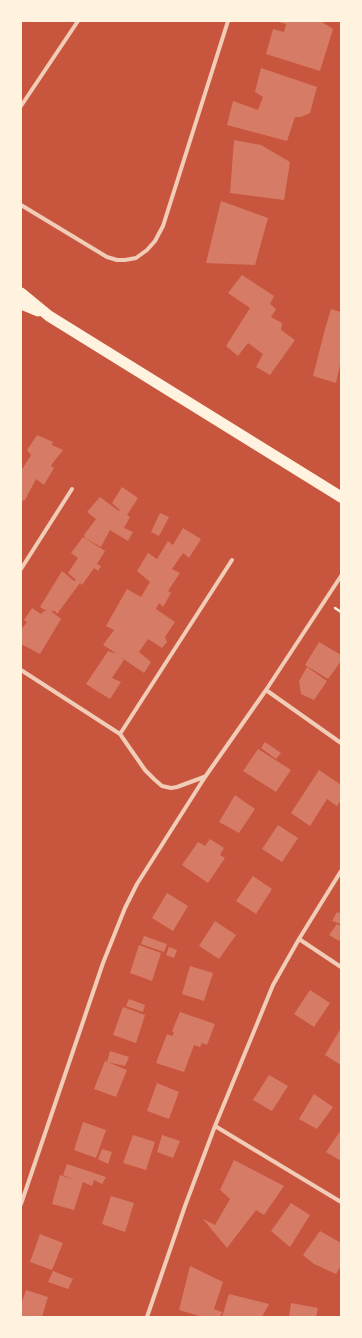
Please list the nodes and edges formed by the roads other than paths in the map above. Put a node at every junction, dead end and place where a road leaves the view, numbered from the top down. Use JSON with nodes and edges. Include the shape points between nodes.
{"nodes":[{"id":1,"x":78,"y":21,"type":"edge"},
{"id":2,"x":228,"y":21,"type":"edge"},
{"id":3,"x":21,"y":106,"type":"edge"},
{"id":4,"x":21,"y":205,"type":"edge"},
{"id":5,"x":21,"y":292,"type":"edge"},
{"id":6,"x":21,"y":304,"type":"edge"},
{"id":7,"x":49,"y":316,"type":"junction"},
{"id":8,"x":72,"y":489,"type":"dead end"},
{"id":9,"x":341,"y":497,"type":"edge"},
{"id":10,"x":232,"y":560,"type":"dead end"},
{"id":11,"x":21,"y":569,"type":"edge"},
{"id":12,"x":341,"y":576,"type":"edge"},
{"id":13,"x":21,"y":670,"type":"edge"},
{"id":14,"x":266,"y":690,"type":"junction"},
{"id":15,"x":120,"y":734,"type":"junction"},
{"id":16,"x":341,"y":743,"type":"edge"},
{"id":17,"x":205,"y":777,"type":"junction"},
{"id":18,"x":341,"y":871,"type":"edge"},
{"id":19,"x":299,"y":939,"type":"junction"},
{"id":20,"x":341,"y":966,"type":"edge"},
{"id":21,"x":215,"y":1126,"type":"junction"},
{"id":22,"x":341,"y":1202,"type":"edge"},
{"id":23,"x":21,"y":1204,"type":"edge"},
{"id":24,"x":147,"y":1317,"type":"edge"}],
"edges":[{"from":1,"to":3,"type":"street"},
{"from":2,"to":4,"type":"street","via":[[163,226],[147,250],[136,258],[125,260],[107,257]]},
{"from":5,"to":7,"type":"highway"},
{"from":6,"to":7,"type":"highway"},
{"from":7,"to":9,"type":"highway"},
{"from":8,"to":11,"type":"street"},
{"from":10,"to":15,"type":"street"},
{"from":12,"to":14,"type":"street"},
{"from":13,"to":15,"type":"street"},
{"from":14,"to":16,"type":"street"},
{"from":14,"to":17,"type":"street"},
{"from":15,"to":17,"type":"street","via":[[144,770],[162,786],[177,787]]},
{"from":17,"to":23,"type":"street","via":[[140,879],[125,908],[103,963]]},
{"from":18,"to":19,"type":"street"},
{"from":19,"to":20,"type":"street"},
{"from":19,"to":21,"type":"street","via":[[273,985]]},
{"from":21,"to":22,"type":"street"},
{"from":21,"to":24,"type":"street"}]}
